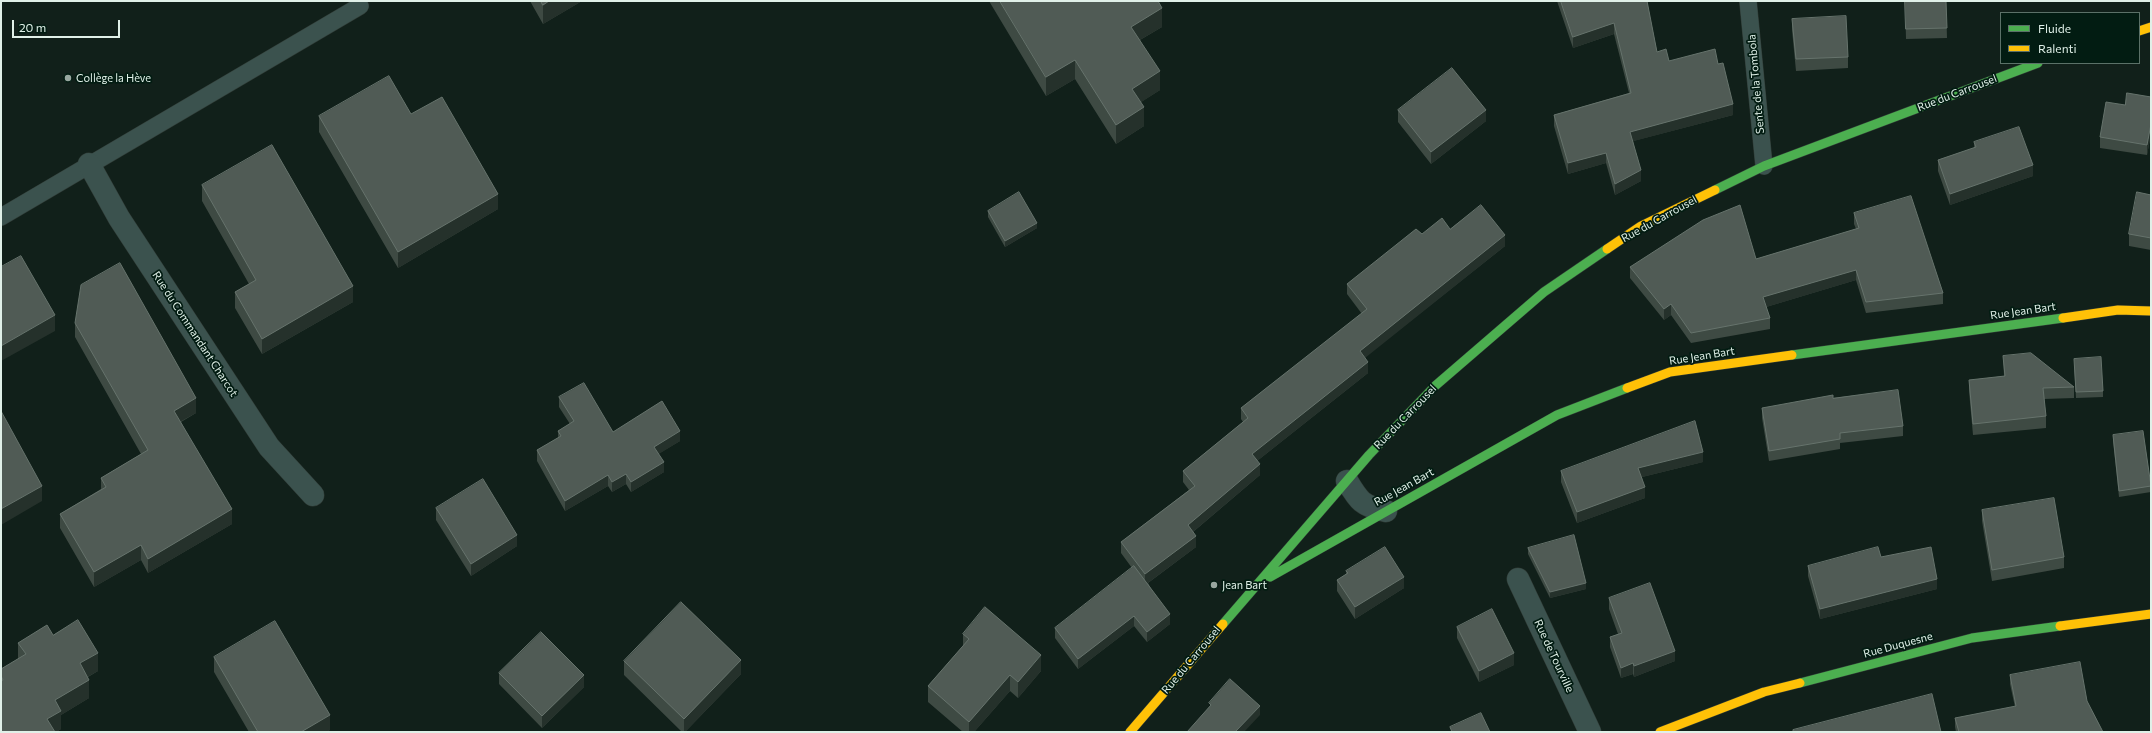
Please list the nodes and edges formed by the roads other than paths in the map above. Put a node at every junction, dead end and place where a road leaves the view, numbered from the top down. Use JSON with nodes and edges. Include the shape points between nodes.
{"nodes":[{"id":1,"x":1748,"y":1,"type":"edge"},
{"id":2,"x":360,"y":6,"type":"dead end"},
{"id":3,"x":2151,"y":27,"type":"edge"},
{"id":4,"x":2140,"y":31,"type":"edge"},
{"id":5,"x":2035,"y":64,"type":"edge"},
{"id":6,"x":88,"y":164,"type":"junction"},
{"id":7,"x":1764,"y":166,"type":"junction"},
{"id":8,"x":1,"y":217,"type":"edge"},
{"id":9,"x":2151,"y":311,"type":"edge"},
{"id":10,"x":1347,"y":481,"type":"junction"},
{"id":11,"x":313,"y":495,"type":"dead end"},
{"id":12,"x":1386,"y":511,"type":"junction"},
{"id":13,"x":1518,"y":580,"type":"dead end"},
{"id":14,"x":1257,"y":584,"type":"junction"},
{"id":15,"x":2151,"y":614,"type":"edge"},
{"id":16,"x":1130,"y":732,"type":"edge"},
{"id":17,"x":1590,"y":732,"type":"edge"},
{"id":18,"x":1660,"y":732,"type":"edge"}],
"edges":[{"from":1,"to":7,"type":"lane","name":"Sente de la Tombola"},
{"from":2,"to":6,"type":"lane"},
{"from":3,"to":4,"type":"street"},
{"from":5,"to":7,"type":"street","name":"Rue du Carrousel"},
{"from":6,"to":8,"type":"lane"},
{"from":6,"to":11,"type":"street","name":"Rue du Commandant Charcot","via":[[119,218],[268,447]]},
{"from":7,"to":10,"type":"street","name":"Rue du Carrousel","via":[[1642,226],[1544,292],[1435,386]]},
{"from":9,"to":12,"type":"street","name":"Rue Jean Bart","via":[[2118,310],[1670,372],[1557,415]]},
{"from":10,"to":12,"type":"street","via":[[1358,500],[1368,508]]},
{"from":10,"to":14,"type":"street","name":"Rue du Carrousel"},
{"from":12,"to":14,"type":"street","name":"Rue Jean Bart"},
{"from":13,"to":17,"type":"street","name":"Rue de Tourville"},
{"from":14,"to":16,"type":"street","name":"Rue du Carrousel"},
{"from":15,"to":18,"type":"street","name":"Rue Duquesne","via":[[1972,638],[1764,692]]}]}
